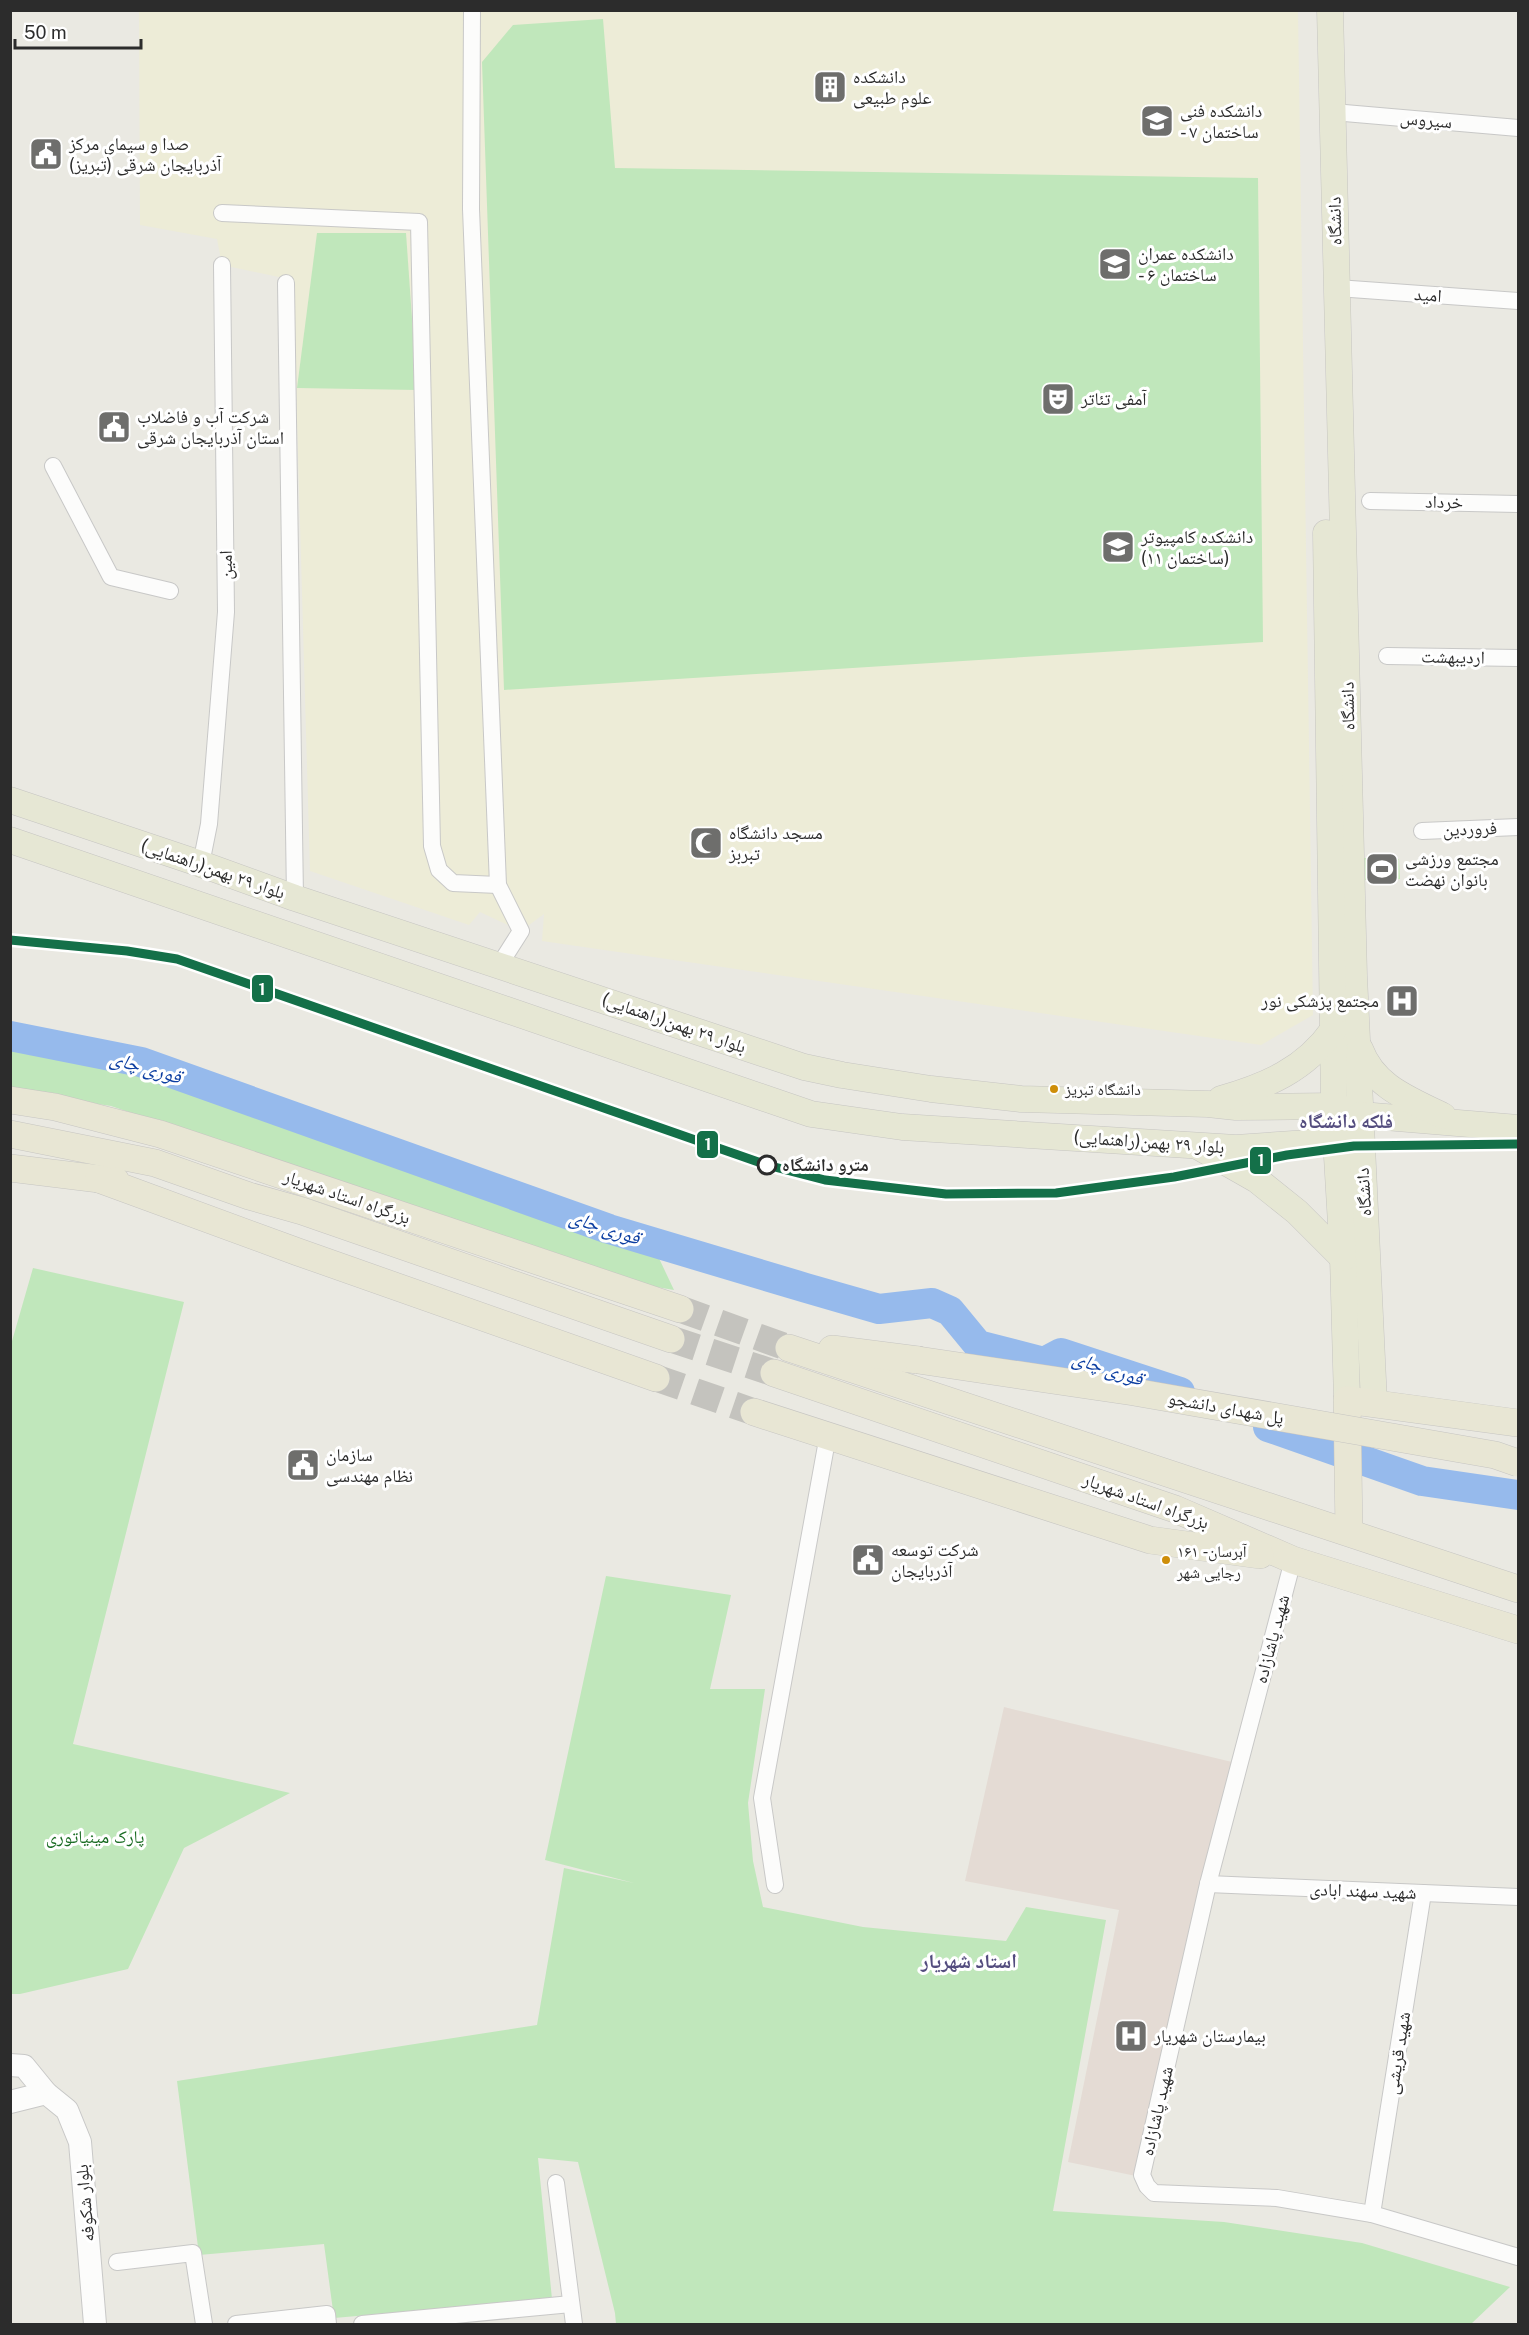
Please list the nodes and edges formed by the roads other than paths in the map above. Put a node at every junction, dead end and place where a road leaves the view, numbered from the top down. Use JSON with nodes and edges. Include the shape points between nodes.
{"nodes":[{"id":1,"x":471,"y":10,"type":"edge"},
{"id":2,"x":1318,"y":10,"type":"edge"},
{"id":3,"x":1330,"y":10,"type":"edge"},
{"id":4,"x":1333,"y":112,"type":"junction"},
{"id":5,"x":1518,"y":128,"type":"edge"},
{"id":6,"x":222,"y":213,"type":"dead end"},
{"id":7,"x":222,"y":265,"type":"dead end"},
{"id":8,"x":286,"y":283,"type":"dead end"},
{"id":9,"x":1337,"y":288,"type":"junction"},
{"id":10,"x":1518,"y":301,"type":"edge"},
{"id":11,"x":53,"y":466,"type":"dead end"},
{"id":12,"x":1370,"y":501,"type":"dead end"},
{"id":13,"x":1518,"y":504,"type":"edge"},
{"id":14,"x":170,"y":591,"type":"dead end"},
{"id":15,"x":1387,"y":656,"type":"dead end"},
{"id":16,"x":1518,"y":658,"type":"edge"},
{"id":17,"x":10,"y":800,"type":"edge"},
{"id":18,"x":44,"y":812,"type":"junction"},
{"id":19,"x":1518,"y":827,"type":"edge"},
{"id":20,"x":1422,"y":831,"type":"dead end"},
{"id":21,"x":21,"y":844,"type":"edge"},
{"id":22,"x":201,"y":864,"type":"junction"},
{"id":23,"x":498,"y":885,"type":"junction"},
{"id":24,"x":295,"y":898,"type":"junction"},
{"id":25,"x":500,"y":964,"type":"junction"},
{"id":26,"x":1333,"y":1030,"type":"junction"},
{"id":27,"x":1358,"y":1044,"type":"junction"},
{"id":28,"x":10,"y":1100,"type":"edge"},
{"id":29,"x":1208,"y":1104,"type":"junction"},
{"id":30,"x":1334,"y":1106,"type":"junction"},
{"id":31,"x":1236,"y":1107,"type":"junction"},
{"id":32,"x":1361,"y":1115,"type":"junction"},
{"id":33,"x":1456,"y":1123,"type":"junction"},
{"id":34,"x":1518,"y":1128,"type":"edge"},
{"id":35,"x":10,"y":1134,"type":"edge"},
{"id":36,"x":1335,"y":1135,"type":"junction"},
{"id":37,"x":1197,"y":1145,"type":"junction"},
{"id":38,"x":1236,"y":1148,"type":"junction"},
{"id":39,"x":10,"y":1167,"type":"edge"},
{"id":40,"x":99,"y":1179,"type":"junction"},
{"id":41,"x":249,"y":1196,"type":"junction"},
{"id":42,"x":1343,"y":1258,"type":"junction"},
{"id":43,"x":680,"y":1309,"type":"tunnel mouth"},
{"id":44,"x":671,"y":1339,"type":"tunnel mouth"},
{"id":45,"x":774,"y":1373,"type":"tunnel mouth"},
{"id":46,"x":656,"y":1378,"type":"tunnel mouth"},
{"id":47,"x":1347,"y":1400,"type":"junction"},
{"id":48,"x":1374,"y":1402,"type":"junction"},
{"id":49,"x":754,"y":1412,"type":"tunnel mouth"},
{"id":50,"x":1518,"y":1424,"type":"edge"},
{"id":51,"x":828,"y":1435,"type":"junction"},
{"id":52,"x":1518,"y":1463,"type":"edge"},
{"id":53,"x":1348,"y":1532,"type":"junction"},
{"id":54,"x":1293,"y":1560,"type":"junction"},
{"id":55,"x":1518,"y":1589,"type":"edge"},
{"id":56,"x":1518,"y":1630,"type":"edge"},
{"id":57,"x":1208,"y":1884,"type":"junction"},
{"id":58,"x":776,"y":1885,"type":"dead end"},
{"id":59,"x":1423,"y":1893,"type":"junction"},
{"id":60,"x":1518,"y":1897,"type":"edge"},
{"id":61,"x":10,"y":2065,"type":"edge"},
{"id":62,"x":46,"y":2093,"type":"junction"},
{"id":63,"x":10,"y":2102,"type":"edge"},
{"id":64,"x":556,"y":2183,"type":"dead end"},
{"id":65,"x":1372,"y":2214,"type":"junction"},
{"id":66,"x":1518,"y":2257,"type":"edge"},
{"id":67,"x":117,"y":2262,"type":"dead end"},
{"id":68,"x":571,"y":2304,"type":"junction"},
{"id":69,"x":362,"y":2324,"type":"edge"},
{"id":70,"x":95,"y":2325,"type":"edge"},
{"id":71,"x":204,"y":2325,"type":"edge"},
{"id":72,"x":237,"y":2325,"type":"edge"},
{"id":73,"x":328,"y":2325,"type":"edge"},
{"id":74,"x":574,"y":2325,"type":"edge"}],
"edges":[{"from":1,"to":23,"type":"street","via":[[471,209]]},
{"from":2,"to":26,"type":"main road","name":"دانشگاه"},
{"from":3,"to":4,"type":"main road","name":"دانشگاه"},
{"from":4,"to":5,"type":"street","name":"سیروس"},
{"from":4,"to":9,"type":"main road","name":"دانشگاه"},
{"from":6,"to":23,"type":"street","via":[[419,222],[432,846],[439,870],[453,883]]},
{"from":7,"to":22,"type":"street","name":"امین","via":[[226,612],[209,824]]},
{"from":8,"to":24,"type":"street"},
{"from":9,"to":10,"type":"street","name":"امید"},
{"from":9,"to":27,"type":"main road","name":"دانشگاه"},
{"from":11,"to":14,"type":"street","via":[[111,577]]},
{"from":12,"to":13,"type":"street","name":"خرداد"},
{"from":15,"to":16,"type":"street","name":"اردیبهشت"},
{"from":17,"to":18,"type":"main road","name":"بلوار ٢٩ بهمن(راهنمایی)"},
{"from":18,"to":21,"type":"main road"},
{"from":18,"to":22,"type":"main road","name":"بلوار ٢٩ بهمن(راهنمایی)"},
{"from":19,"to":20,"type":"street","name":"فروردین"},
{"from":21,"to":37,"type":"main road","name":"بلوار ٢٩ بهمن(راهنمایی)","via":[[811,1114],[902,1127]]},
{"from":22,"to":24,"type":"main road","name":"بلوار ٢٩ بهمن(راهنمایی)"},
{"from":23,"to":25,"type":"street","via":[[520,931]]},
{"from":24,"to":25,"type":"main road","name":"بلوار ٢٩ بهمن(راهنمایی)"},
{"from":25,"to":29,"type":"main road","name":"بلوار ٢٩ بهمن(راهنمایی)","via":[[770,1056],[843,1076],[1021,1099]]},
{"from":26,"to":29,"type":"main road","via":[[1306,1061],[1273,1082]]},
{"from":26,"to":30,"type":"main road","name":"دانشگاه"},
{"from":27,"to":32,"type":"main road","name":"دانشگاه"},
{"from":27,"to":33,"type":"main road","via":[[1365,1064],[1378,1079]]},
{"from":28,"to":43,"type":"highway","name":"بزرگراه استاد شهریار","via":[[55,1107],[160,1134]]},
{"from":29,"to":31,"type":"main road","name":"بلوار ٢٩ بهمن(راهنمایی)"},
{"from":30,"to":31,"type":"main road","name":"بلوار ٢٩ بهمن(راهنمایی)"},
{"from":30,"to":32,"type":"main road","name":"بلوار ٢٩ بهمن(راهنمایی)"},
{"from":30,"to":36,"type":"main road","name":"دانشگاه"},
{"from":31,"to":38,"type":"main road","via":[[1248,1128],[1245,1139]]},
{"from":32,"to":33,"type":"main road"},
{"from":32,"to":36,"type":"main road","name":"بلوار ٢٩ بهمن(راهنمایی)"},
{"from":32,"to":48,"type":"main road","name":"دانشگاه"},
{"from":33,"to":34,"type":"main road"},
{"from":35,"to":41,"type":"highway","name":"بزرگراه استاد شهریار","via":[[155,1163]]},
{"from":36,"to":38,"type":"main road","name":"بلوار ٢٩ بهمن(راهنمایی)","via":[[1308,1143]]},
{"from":36,"to":42,"type":"main road","name":"دانشگاه"},
{"from":37,"to":38,"type":"main road","name":"بلوار ٢٩ بهمن(راهنمایی)"},
{"from":37,"to":42,"type":"main road","via":[[1257,1180],[1297,1212]]},
{"from":39,"to":40,"type":"highway"},
{"from":40,"to":41,"type":"highway"},
{"from":40,"to":46,"type":"highway"},
{"from":41,"to":44,"type":"highway","name":"بزرگراه استاد شهریار"},
{"from":42,"to":47,"type":"main road","name":"دانشگاه"},
{"from":45,"to":54,"type":"highway","name":"بزرگراه استاد شهریار","via":[[1175,1509]]},
{"from":47,"to":48,"type":"highway"},
{"from":47,"to":53,"type":"highway"},
{"from":48,"to":50,"type":"highway"},
{"from":49,"to":51,"type":"highway"},
{"from":51,"to":54,"type":"highway","via":[[1150,1540]]},
{"from":51,"to":58,"type":"street","via":[[762,1798]]},
{"from":52,"to":53,"type":"highway","name":"پل شهدای دانشجو","bridge":true,"via":[[1494,1455],[1156,1396],[918,1360],[824,1348],[789,1348]]},
{"from":53,"to":55,"type":"highway"},
{"from":54,"to":56,"type":"highway","name":"بزرگراه استاد شهریار"},
{"from":54,"to":57,"type":"street","name":"شهید پاشازاده"},
{"from":57,"to":59,"type":"street","name":"شهید سهند ابادی"},
{"from":57,"to":65,"type":"street","name":"شهید پاشازاده","via":[[1142,2175],[1146,2186],[1154,2193],[1277,2198]]},
{"from":59,"to":60,"type":"street","name":"شهید سهند ابادی"},
{"from":59,"to":65,"type":"street","name":"شهید قریشی"},
{"from":61,"to":62,"type":"main road","name":"بلوار شکوفه","via":[[24,2066]]},
{"from":62,"to":63,"type":"main road"},
{"from":62,"to":70,"type":"main road","name":"بلوار شکوفه","via":[[67,2110],[80,2142]]},
{"from":64,"to":68,"type":"street"},
{"from":65,"to":66,"type":"street","name":"شهید پاشازاده"},
{"from":67,"to":71,"type":"street","via":[[193,2253]]},
{"from":68,"to":69,"type":"street"},
{"from":68,"to":74,"type":"street"},
{"from":72,"to":73,"type":"street","via":[[327,2314]]}]}
